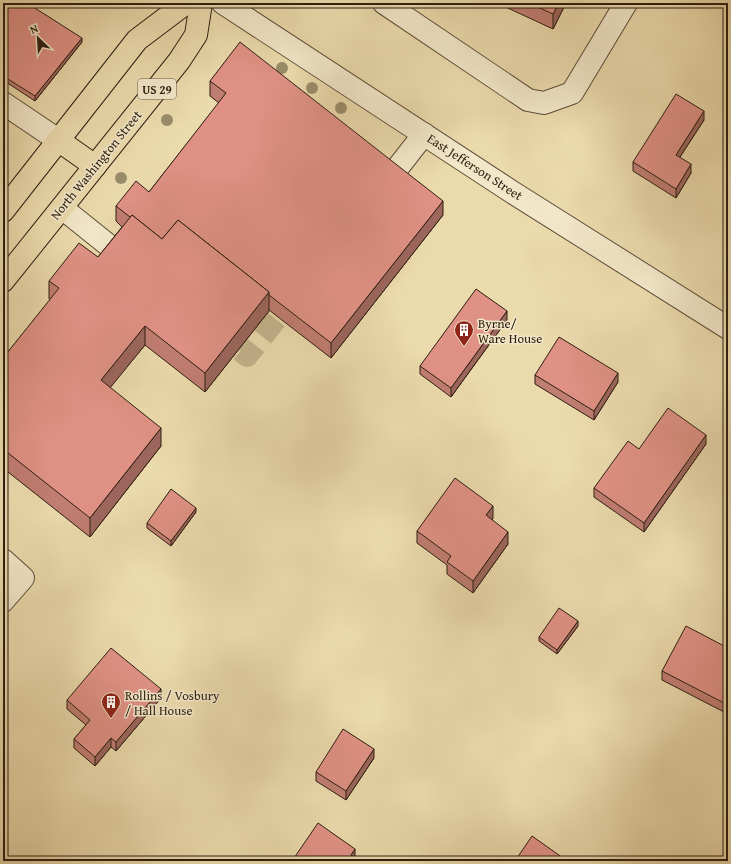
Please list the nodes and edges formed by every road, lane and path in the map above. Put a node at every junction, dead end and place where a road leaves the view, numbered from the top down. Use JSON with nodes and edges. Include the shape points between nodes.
{"nodes":[{"id":1,"x":186,"y":3,"type":"edge"},
{"id":2,"x":201,"y":3,"type":"edge"},
{"id":3,"x":222,"y":3,"type":"edge"},
{"id":4,"x":384,"y":3,"type":"edge"},
{"id":5,"x":626,"y":3,"type":"edge"},
{"id":6,"x":3,"y":103,"type":"edge"},
{"id":7,"x":424,"y":134,"type":"junction"},
{"id":8,"x":58,"y":140,"type":"junction"},
{"id":9,"x":95,"y":166,"type":"junction"},
{"id":10,"x":392,"y":176,"type":"edge"},
{"id":11,"x":62,"y":208,"type":"junction"},
{"id":12,"x":3,"y":210,"type":"edge"},
{"id":13,"x":117,"y":252,"type":"edge"},
{"id":14,"x":3,"y":281,"type":"edge"},
{"id":15,"x":728,"y":328,"type":"edge"},
{"id":16,"x":3,"y":560,"type":"edge"},
{"id":17,"x":3,"y":601,"type":"edge"}],
"edges":[{"from":1,"to":8,"type":"main road","via":[[137,40]]},
{"from":2,"to":9,"type":"main road","name":"North Washington Street","number":"US 29","via":[[196,35],[183,55]]},
{"from":3,"to":7,"type":"street","name":"East Jefferson Street"},
{"from":4,"to":5,"type":"street","via":[[528,100],[544,103],[572,93]]},
{"from":6,"to":8,"type":"street"},
{"from":7,"to":10,"type":"street"},
{"from":7,"to":15,"type":"street","name":"East Jefferson Street"},
{"from":8,"to":9,"type":"main road"},
{"from":8,"to":12,"type":"main road"},
{"from":9,"to":11,"type":"main road","name":"North Washington Street","number":"US 29"},
{"from":11,"to":13,"type":"street"},
{"from":11,"to":14,"type":"main road","name":"North Washington Street","number":"US 29"},
{"from":16,"to":17,"type":"street","via":[[23,578]]}]}
